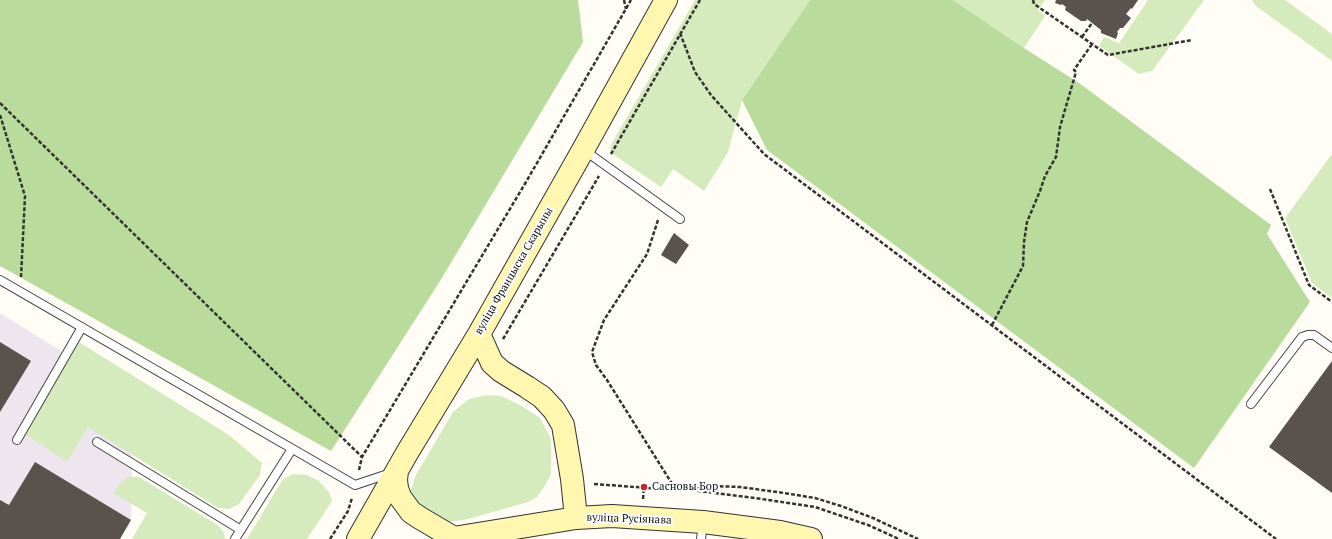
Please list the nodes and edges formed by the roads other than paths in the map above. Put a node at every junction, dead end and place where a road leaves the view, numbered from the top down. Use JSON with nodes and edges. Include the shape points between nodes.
{"nodes":[{"id":1,"x":666,"y":0,"type":"edge"},
{"id":2,"x":583,"y":150,"type":"junction"},
{"id":3,"x":680,"y":219,"type":"dead end"},
{"id":4,"x":0,"y":280,"type":"edge"},
{"id":5,"x":82,"y":327,"type":"junction"},
{"id":6,"x":479,"y":334,"type":"junction"},
{"id":7,"x":1332,"y":348,"type":"edge"},
{"id":8,"x":1251,"y":404,"type":"dead end"},
{"id":9,"x":17,"y":440,"type":"dead end"},
{"id":10,"x":97,"y":442,"type":"dead end"},
{"id":11,"x":292,"y":449,"type":"junction"},
{"id":12,"x":397,"y":470,"type":"junction"},
{"id":13,"x":576,"y":518,"type":"junction"},
{"id":14,"x":241,"y":530,"type":"junction"},
{"id":15,"x":702,"y":531,"type":"edge"},
{"id":16,"x":360,"y":538,"type":"edge"},
{"id":17,"x":235,"y":539,"type":"edge"},
{"id":18,"x":451,"y":539,"type":"edge"},
{"id":19,"x":811,"y":539,"type":"edge"}],
"edges":[{"from":1,"to":2,"type":"main road","name":"вуліца Францыска Скарыны"},
{"from":2,"to":3,"type":"lane"},
{"from":2,"to":6,"type":"main road","name":"вуліца Францыска Скарыны"},
{"from":4,"to":5,"type":"lane"},
{"from":5,"to":9,"type":"lane"},
{"from":5,"to":11,"type":"lane"},
{"from":6,"to":12,"type":"main road","name":"вуліца Францыска Скарыны"},
{"from":6,"to":13,"type":"main road","via":[[492,363],[501,372],[542,398],[554,410],[563,425]]},
{"from":7,"to":8,"type":"lane","via":[[1314,335],[1302,337]]},
{"from":10,"to":14,"type":"lane"},
{"from":11,"to":12,"type":"lane","via":[[355,486]]},
{"from":11,"to":14,"type":"lane"},
{"from":12,"to":16,"type":"main road","name":"вуліца Францыска Скарыны"},
{"from":12,"to":18,"type":"main road","via":[[396,480],[400,497],[411,512]]},
{"from":13,"to":15,"type":"main road","name":"вуліца Русіянава","via":[[612,516]]},
{"from":13,"to":18,"type":"main road","name":"вуліца Русіянава"},
{"from":14,"to":17,"type":"lane"},
{"from":15,"to":19,"type":"main road","name":"вуліца Русіянава","via":[[780,532]]}]}
